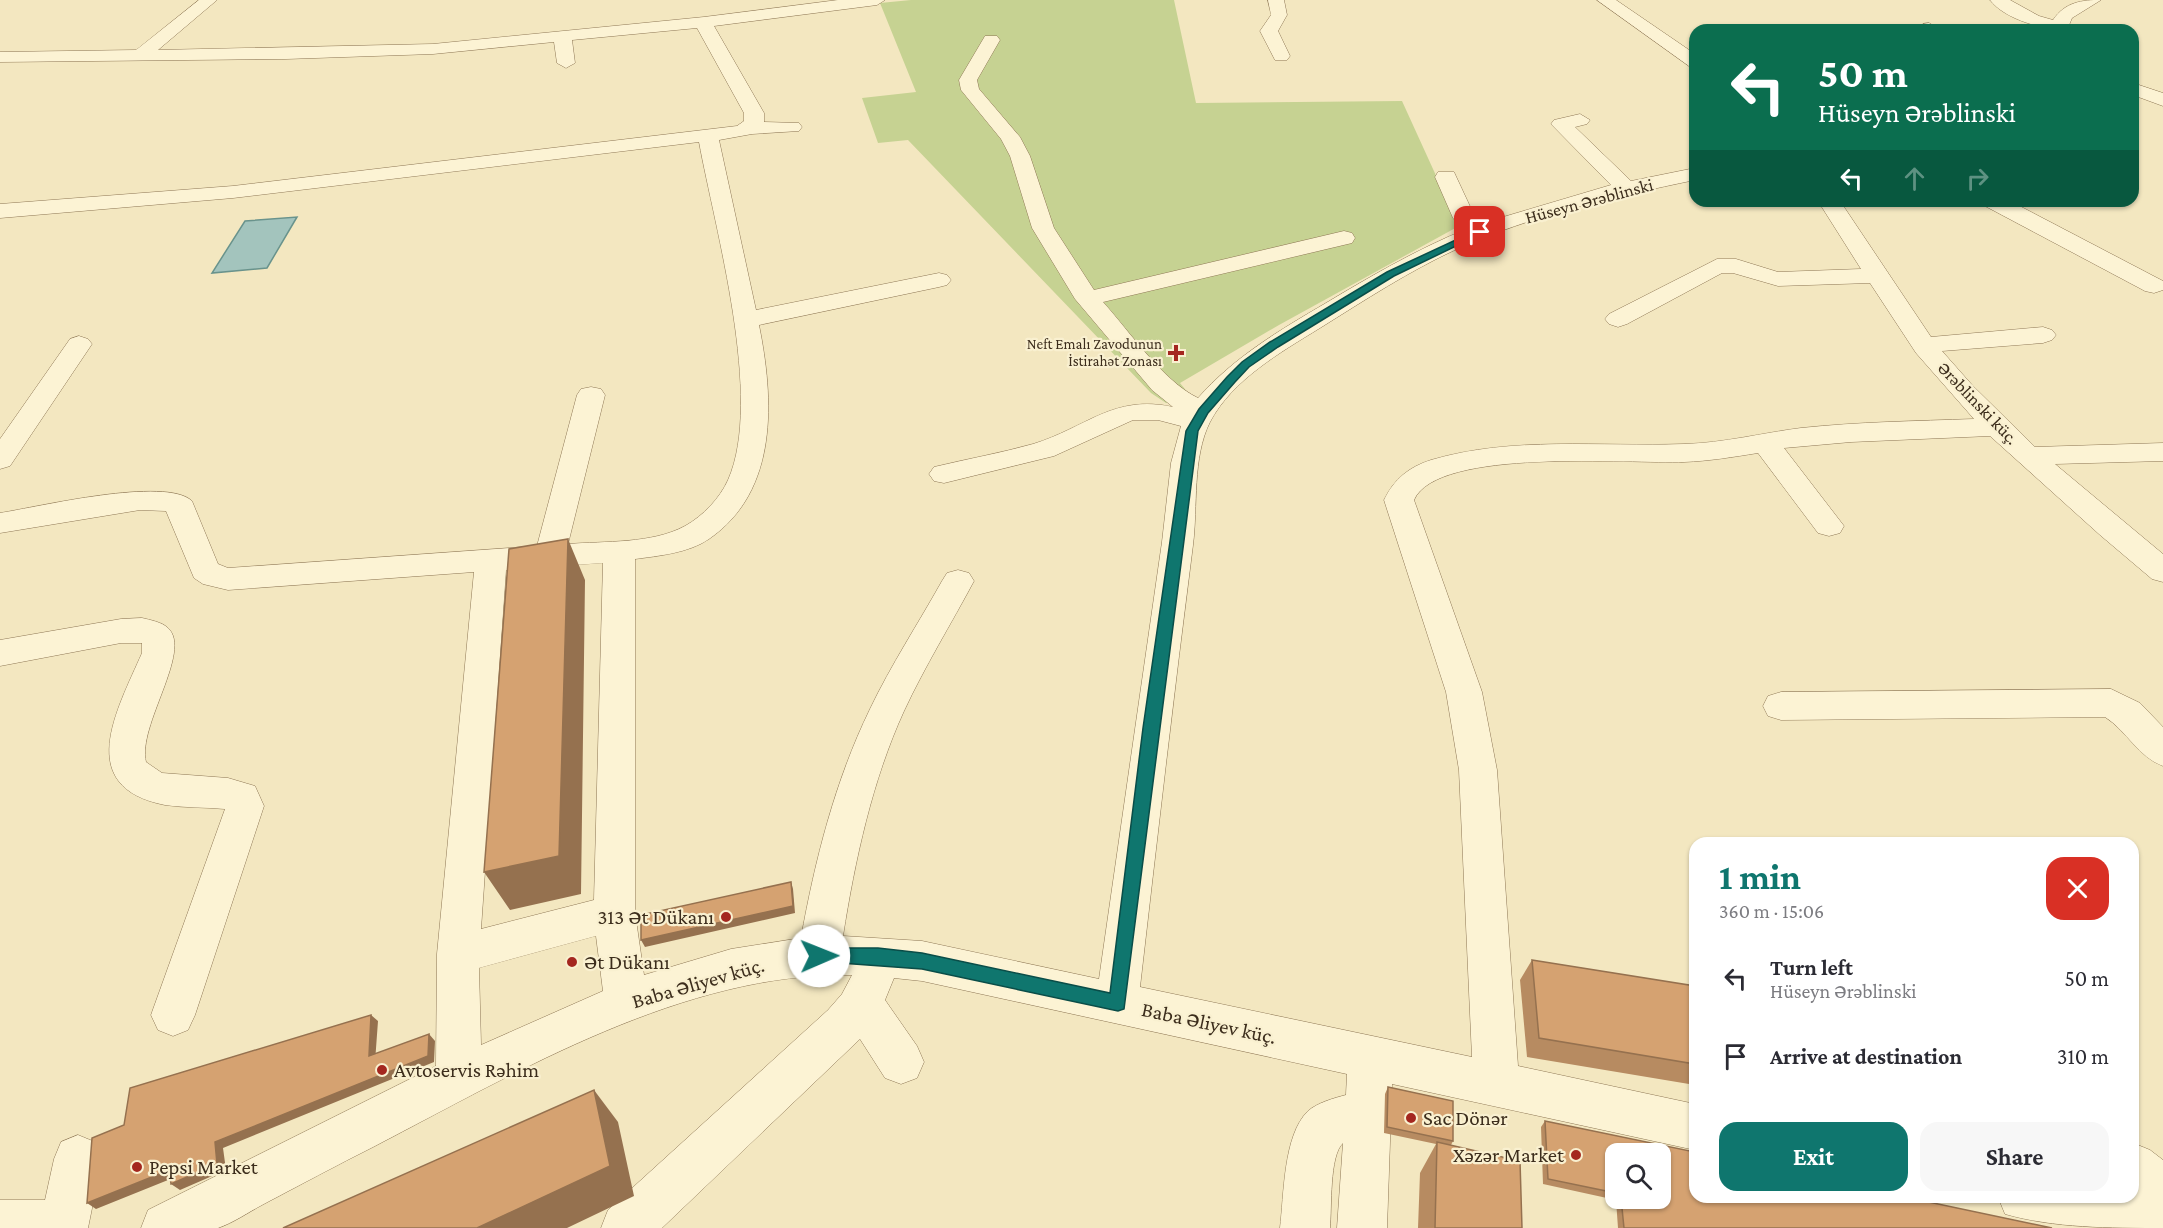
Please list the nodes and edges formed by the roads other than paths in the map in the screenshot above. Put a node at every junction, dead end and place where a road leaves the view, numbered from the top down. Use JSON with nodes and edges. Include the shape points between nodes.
{"nodes":[{"id":1,"x":209,"y":0,"type":"edge"},
{"id":2,"x":877,"y":0,"type":"edge"},
{"id":3,"x":1276,"y":0,"type":"edge"},
{"id":4,"x":1605,"y":0,"type":"edge"},
{"id":5,"x":1998,"y":0,"type":"edge"},
{"id":6,"x":2093,"y":0,"type":"edge"},
{"id":7,"x":738,"y":9,"type":"edge"},
{"id":8,"x":704,"y":22,"type":"junction"},
{"id":9,"x":2046,"y":24,"type":"edge"},
{"id":10,"x":2061,"y":24,"type":"edge"},
{"id":11,"x":562,"y":35,"type":"junction"},
{"id":12,"x":991,"y":40,"type":"dead end"},
{"id":13,"x":140,"y":56,"type":"junction"},
{"id":14,"x":1281,"y":56,"type":"dead end"},
{"id":15,"x":0,"y":57,"type":"edge"},
{"id":16,"x":1689,"y":58,"type":"edge"},
{"id":17,"x":566,"y":63,"type":"dead end"},
{"id":18,"x":2139,"y":91,"type":"edge"},
{"id":19,"x":2163,"y":100,"type":"edge"},
{"id":20,"x":1580,"y":120,"type":"dead end"},
{"id":21,"x":792,"y":127,"type":"dead end"},
{"id":22,"x":750,"y":128,"type":"junction"},
{"id":23,"x":708,"y":137,"type":"junction"},
{"id":24,"x":1689,"y":175,"type":"edge"},
{"id":25,"x":1446,"y":177,"type":"dead end"},
{"id":26,"x":1626,"y":188,"type":"junction"},
{"id":27,"x":1833,"y":207,"type":"edge"},
{"id":28,"x":2004,"y":207,"type":"edge"},
{"id":29,"x":0,"y":211,"type":"edge"},
{"id":30,"x":1480,"y":232,"type":"junction"},
{"id":31,"x":1344,"y":238,"type":"dead end"},
{"id":32,"x":1878,"y":276,"type":"junction"},
{"id":33,"x":939,"y":280,"type":"dead end"},
{"id":34,"x":2154,"y":286,"type":"dead end"},
{"id":35,"x":1088,"y":299,"type":"junction"},
{"id":36,"x":1618,"y":319,"type":"dead end"},
{"id":37,"x":746,"y":320,"type":"junction"},
{"id":38,"x":2043,"y":335,"type":"dead end"},
{"id":39,"x":79,"y":344,"type":"dead end"},
{"id":40,"x":1925,"y":345,"type":"junction"},
{"id":41,"x":591,"y":394,"type":"dead end"},
{"id":42,"x":1200,"y":416,"type":"junction"},
{"id":43,"x":13,"y":421,"type":"edge"},
{"id":44,"x":1998,"y":427,"type":"junction"},
{"id":45,"x":1765,"y":443,"type":"junction"},
{"id":46,"x":2163,"y":452,"type":"edge"},
{"id":47,"x":2030,"y":456,"type":"junction"},
{"id":48,"x":0,"y":460,"type":"edge"},
{"id":49,"x":944,"y":474,"type":"dead end"},
{"id":50,"x":0,"y":523,"type":"edge"},
{"id":51,"x":1829,"y":526,"type":"dead end"},
{"id":52,"x":619,"y":551,"type":"junction"},
{"id":53,"x":550,"y":555,"type":"junction"},
{"id":54,"x":491,"y":559,"type":"junction"},
{"id":55,"x":2163,"y":571,"type":"edge"},
{"id":56,"x":958,"y":581,"type":"dead end"},
{"id":57,"x":0,"y":653,"type":"edge"},
{"id":58,"x":1781,"y":706,"type":"dead end"},
{"id":59,"x":2163,"y":751,"type":"edge"},
{"id":60,"x":614,"y":913,"type":"junction"},
{"id":61,"x":458,"y":954,"type":"junction"},
{"id":62,"x":819,"y":956,"type":"junction"},
{"id":63,"x":878,"y":956,"type":"junction"},
{"id":64,"x":626,"y":1003,"type":"junction"},
{"id":65,"x":1118,"y":1003,"type":"junction"},
{"id":66,"x":863,"y":1005,"type":"junction"},
{"id":67,"x":173,"y":1016,"type":"dead end"},
{"id":68,"x":1371,"y":1057,"type":"junction"},
{"id":69,"x":901,"y":1062,"type":"dead end"},
{"id":70,"x":459,"y":1078,"type":"junction"},
{"id":71,"x":1496,"y":1084,"type":"junction"},
{"id":72,"x":1368,"y":1114,"type":"junction"},
{"id":73,"x":1689,"y":1126,"type":"edge"},
{"id":74,"x":78,"y":1159,"type":"dead end"},
{"id":75,"x":2139,"y":1172,"type":"edge"},
{"id":76,"x":2163,"y":1200,"type":"edge"},
{"id":77,"x":2049,"y":1210,"type":"edge"},
{"id":78,"x":0,"y":1225,"type":"edge"},
{"id":79,"x":63,"y":1227,"type":"edge"},
{"id":80,"x":2163,"y":1227,"type":"edge"},
{"id":81,"x":166,"y":1228,"type":"edge"},
{"id":82,"x":627,"y":1228,"type":"edge"},
{"id":83,"x":1305,"y":1228,"type":"edge"},
{"id":84,"x":1362,"y":1228,"type":"edge"}],
"edges":[{"from":1,"to":13,"type":"street"},
{"from":2,"to":7,"type":"street"},
{"from":3,"to":14,"type":"street","via":[[1279,15],[1269,31]]},
{"from":4,"to":16,"type":"street"},
{"from":5,"to":9,"type":"street"},
{"from":6,"to":10,"type":"street","via":[[2067,14]]},
{"from":7,"to":8,"type":"street"},
{"from":8,"to":11,"type":"street"},
{"from":8,"to":22,"type":"street","via":[[754,113],[756,118]]},
{"from":11,"to":13,"type":"street","via":[[400,51]]},
{"from":11,"to":17,"type":"street"},
{"from":12,"to":35,"type":"street","via":[[968,80],[970,90],[1010,137],[1043,228]]},
{"from":13,"to":15,"type":"street"},
{"from":18,"to":19,"type":"street"},
{"from":20,"to":26,"type":"street","via":[[1560,124]]},
{"from":21,"to":22,"type":"street"},
{"from":22,"to":23,"type":"street"},
{"from":23,"to":29,"type":"street","via":[[233,192]]},
{"from":23,"to":37,"type":"street"},
{"from":24,"to":26,"type":"street","name":"Hüseyn Ərəblinski"},
{"from":25,"to":30,"type":"street","via":[[1464,218]]},
{"from":26,"to":30,"type":"street","name":"Hüseyn Ərəblinski"},
{"from":27,"to":32,"type":"street","name":"Ərəblinski küç."},
{"from":28,"to":34,"type":"street"},
{"from":30,"to":42,"type":"street","name":"Hüseyn Ərəblinski","via":[[1391,274],[1274,345],[1246,365]]},
{"from":31,"to":35,"type":"street"},
{"from":32,"to":36,"type":"street","via":[[1778,279],[1717,266]]},
{"from":32,"to":40,"type":"street","name":"Ərəblinski küç."},
{"from":33,"to":37,"type":"street"},
{"from":35,"to":42,"type":"street","via":[[1161,384]]},
{"from":37,"to":52,"type":"street","via":[[755,399],[750,455],[740,485],[727,506],[697,532]]},
{"from":38,"to":40,"type":"street"},
{"from":39,"to":43,"type":"street"},
{"from":40,"to":44,"type":"street","name":"Ərəblinski küç."},
{"from":41,"to":53,"type":"street"},
{"from":42,"to":49,"type":"street","via":[[1129,412],[1044,450]]},
{"from":42,"to":65,"type":"street","name":"Hüseyn Ərəblinski","via":[[1189,446],[1150,728]]},
{"from":43,"to":48,"type":"street"},
{"from":44,"to":45,"type":"street","via":[[1861,432]]},
{"from":44,"to":47,"type":"street","name":"Ərəblinski küç."},
{"from":45,"to":51,"type":"street"},
{"from":45,"to":71,"type":"street","via":[[1686,453],[1551,453],[1477,459],[1425,472],[1402,492],[1400,500],[1464,692],[1478,770]]},
{"from":46,"to":47,"type":"street"},
{"from":47,"to":55,"type":"street","name":"Ərəblinski küç."},
{"from":50,"to":54,"type":"street","via":[[140,500],[174,501],[181,508],[205,570],[228,579]]},
{"from":52,"to":53,"type":"street"},
{"from":52,"to":60,"type":"street"},
{"from":53,"to":54,"type":"street"},
{"from":54,"to":61,"type":"street"},
{"from":56,"to":62,"type":"street","via":[[887,710],[872,746],[834,865]]},
{"from":57,"to":67,"type":"street","via":[[121,631],[154,634],[159,639],[159,653],[123,755],[129,770],[138,779],[170,790],[242,797],[242,820]]},
{"from":58,"to":59,"type":"street","via":[[2111,703],[2127,713]]},
{"from":60,"to":61,"type":"street"},
{"from":60,"to":64,"type":"street"},
{"from":61,"to":70,"type":"street"},
{"from":62,"to":63,"type":"street","name":"Baba Əliyev küç."},
{"from":62,"to":64,"type":"street","name":"Baba Əliyev küç.","via":[[733,968]]},
{"from":63,"to":65,"type":"street","name":"Baba Əliyev küç.","via":[[922,961]]},
{"from":63,"to":66,"type":"street"},
{"from":64,"to":70,"type":"street","name":"Baba Əliyev küç."},
{"from":65,"to":68,"type":"street","name":"Baba Əliyev küç."},
{"from":66,"to":69,"type":"street"},
{"from":66,"to":82,"type":"street"},
{"from":68,"to":71,"type":"street","name":"Baba Əliyev küç."},
{"from":68,"to":72,"type":"street"},
{"from":70,"to":81,"type":"street","name":"Baba Əliyev küç."},
{"from":71,"to":73,"type":"street","name":"Baba Əliyev küç."},
{"from":72,"to":83,"type":"street","via":[[1334,1121],[1323,1128],[1315,1141]]},
{"from":72,"to":84,"type":"street"},
{"from":74,"to":79,"type":"street"},
{"from":75,"to":76,"type":"street"},
{"from":77,"to":80,"type":"street"},
{"from":78,"to":79,"type":"street"}]}
